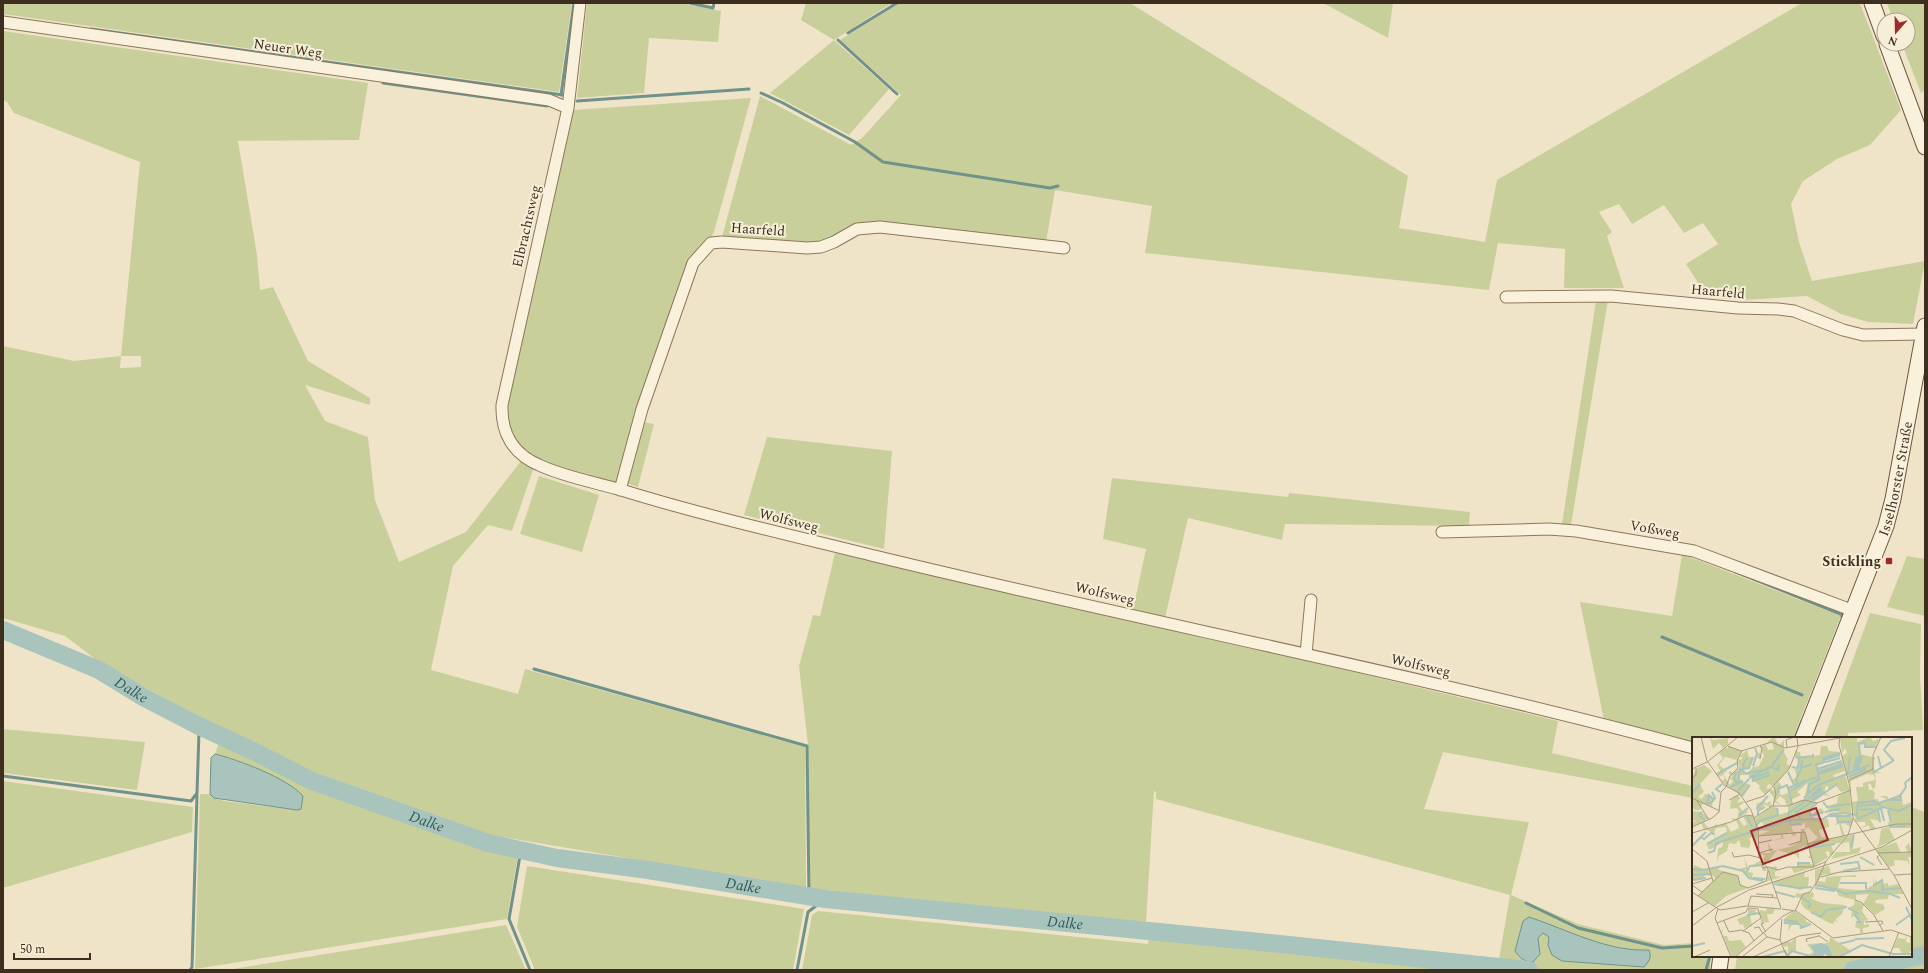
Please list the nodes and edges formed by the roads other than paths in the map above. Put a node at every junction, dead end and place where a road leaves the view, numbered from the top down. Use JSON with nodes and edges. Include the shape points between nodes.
{"nodes":[{"id":1,"x":580,"y":3,"type":"edge"},
{"id":2,"x":1872,"y":3,"type":"edge"},
{"id":3,"x":1876,"y":14,"type":"edge"},
{"id":4,"x":3,"y":22,"type":"edge"},
{"id":5,"x":1890,"y":52,"type":"edge"},
{"id":6,"x":568,"y":108,"type":"junction"},
{"id":7,"x":1925,"y":147,"type":"edge"},
{"id":8,"x":1064,"y":248,"type":"dead end"},
{"id":9,"x":1506,"y":297,"type":"dead end"},
{"id":10,"x":1924,"y":330,"type":"edge"},
{"id":11,"x":516,"y":450,"type":"joint"},
{"id":12,"x":620,"y":490,"type":"junction"},
{"id":13,"x":1442,"y":532,"type":"dead end"},
{"id":14,"x":1311,"y":600,"type":"dead end"},
{"id":15,"x":1854,"y":611,"type":"junction"},
{"id":16,"x":1306,"y":654,"type":"junction"},
{"id":17,"x":1803,"y":737,"type":"edge"},
{"id":18,"x":1692,"y":748,"type":"edge"},
{"id":19,"x":1721,"y":957,"type":"edge"},
{"id":20,"x":1719,"y":970,"type":"edge"}],
"edges":[{"from":1,"to":6,"type":"street","name":"Elbrachtsweg"},
{"from":2,"to":3,"type":"street"},
{"from":4,"to":6,"type":"street","name":"Neuer Weg","via":[[549,100]]},
{"from":5,"to":7,"type":"street"},
{"from":6,"to":11,"type":"street","name":"Elbrachtsweg","via":[[502,405],[501,422],[504,432]]},
{"from":8,"to":12,"type":"street","name":"Haarfeld","via":[[880,227],[857,229],[821,247],[711,243],[693,263],[642,409]]},
{"from":9,"to":10,"type":"street","name":"Haarfeld","via":[[1611,296],[1738,308],[1778,308],[1864,335]]},
{"from":10,"to":15,"type":"street","name":"Isselhorster Straße","via":[[1893,498],[1886,526]]},
{"from":11,"to":12,"type":"street","name":"Wolfsweg","via":[[538,465]]},
{"from":12,"to":16,"type":"street","name":"Wolfsweg","via":[[677,508],[943,572]]},
{"from":13,"to":15,"type":"street","name":"Voßweg","via":[[1549,529],[1576,531],[1694,551]]},
{"from":14,"to":16,"type":"street"},
{"from":15,"to":17,"type":"street","name":"Isselhorster Straße"},
{"from":16,"to":18,"type":"street","name":"Wolfsweg","via":[[1604,724]]},
{"from":19,"to":20,"type":"street"}]}
